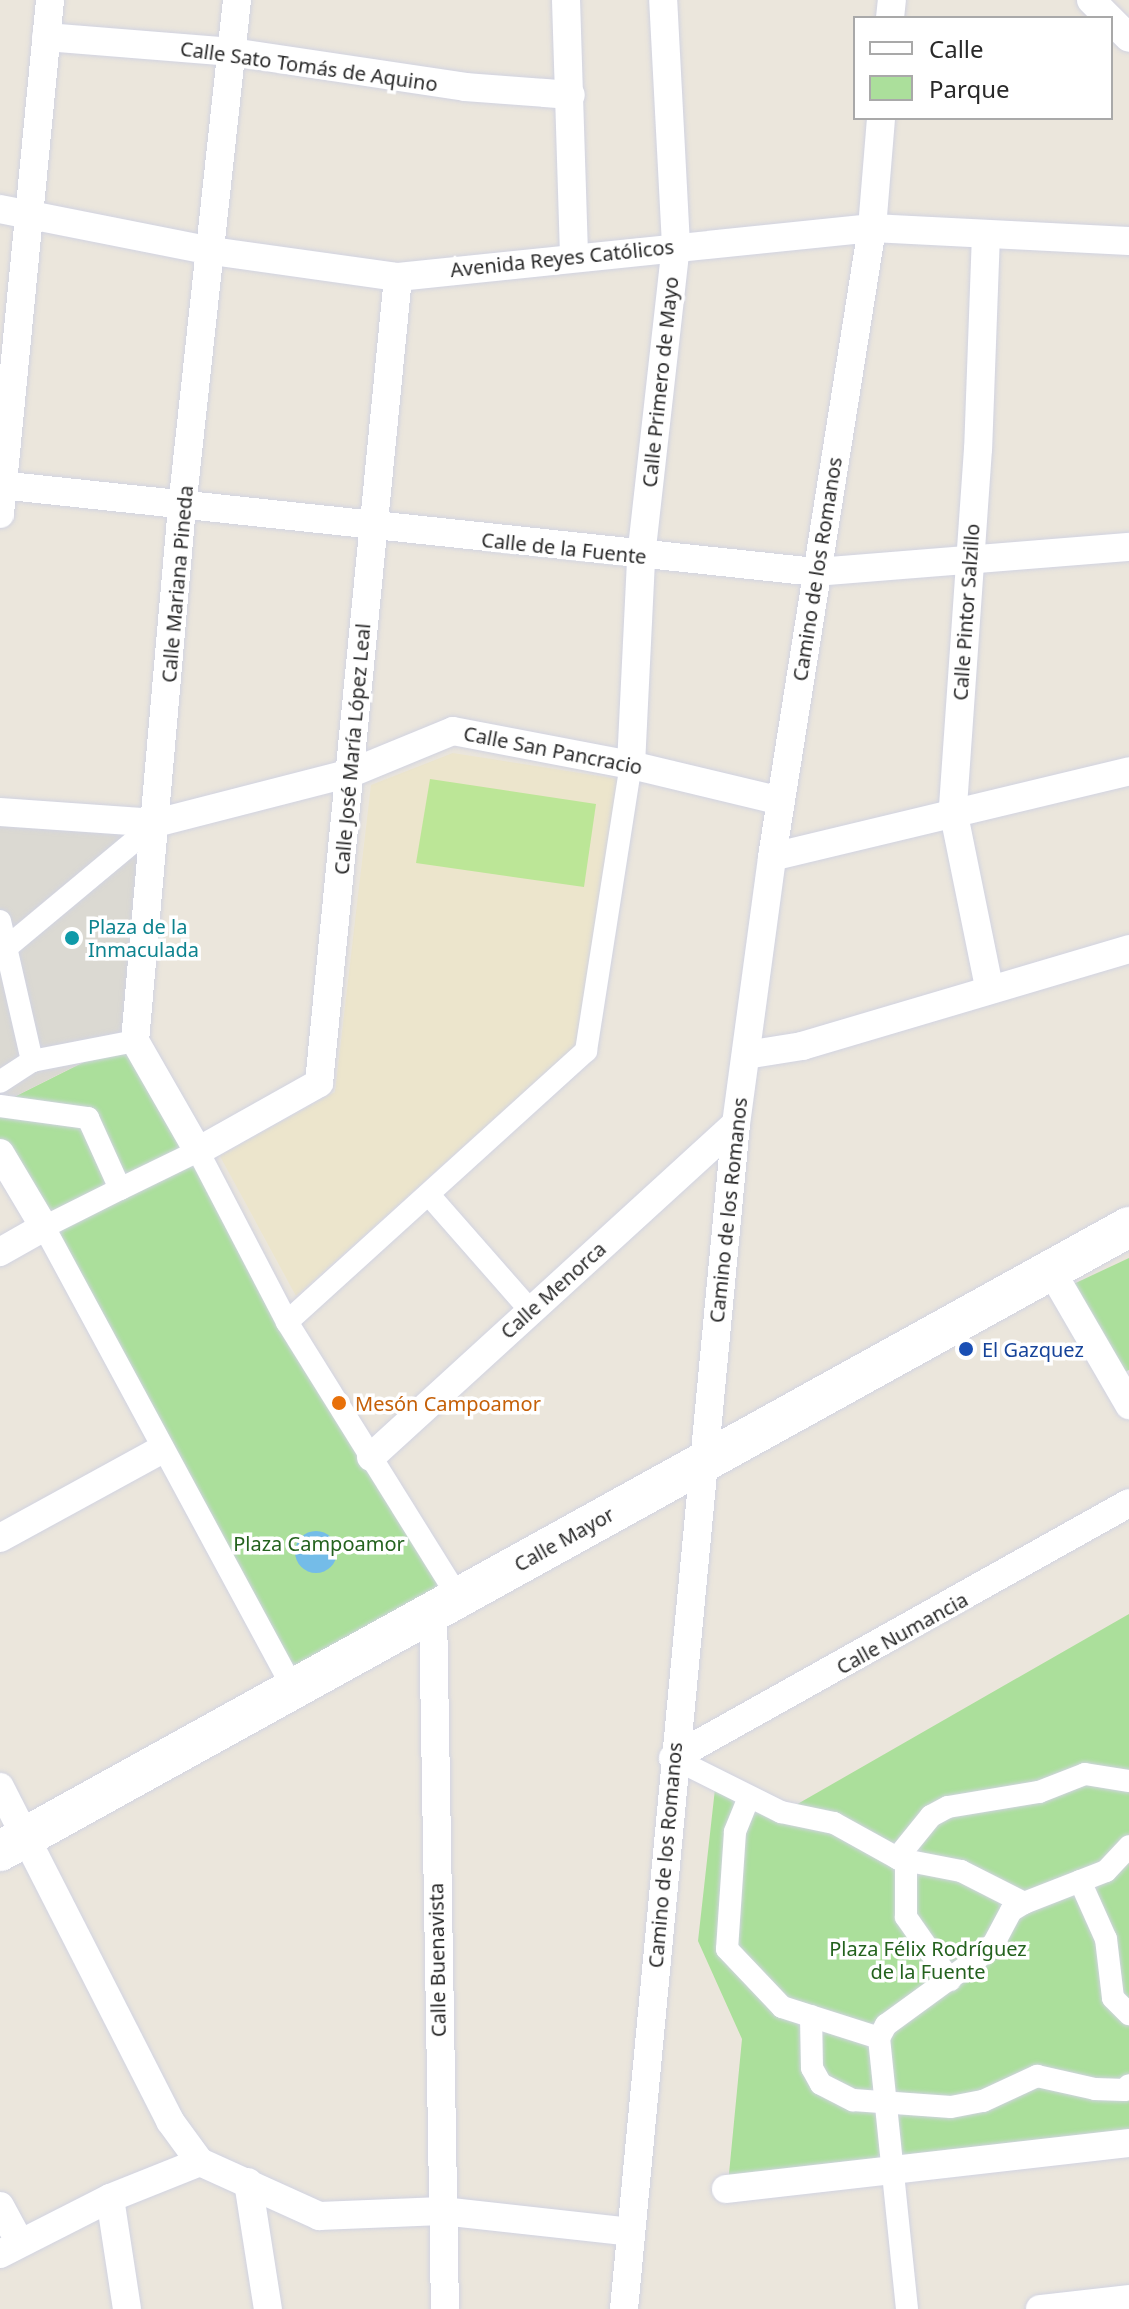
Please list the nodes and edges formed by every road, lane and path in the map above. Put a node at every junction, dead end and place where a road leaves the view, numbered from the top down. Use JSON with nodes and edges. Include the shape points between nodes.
{"nodes":[{"id":1,"x":50,"y":0,"type":"edge"},
{"id":2,"x":237,"y":0,"type":"edge"},
{"id":3,"x":566,"y":0,"type":"edge"},
{"id":4,"x":663,"y":0,"type":"edge"},
{"id":5,"x":1091,"y":0,"type":"edge"},
{"id":6,"x":1107,"y":16,"type":"edge"},
{"id":7,"x":1113,"y":22,"type":"edge"},
{"id":8,"x":46,"y":37,"type":"junction"},
{"id":9,"x":1129,"y":38,"type":"edge"},
{"id":10,"x":232,"y":52,"type":"junction"},
{"id":11,"x":571,"y":95,"type":"junction"},
{"id":12,"x":881,"y":120,"type":"edge"},
{"id":13,"x":0,"y":209,"type":"edge"},
{"id":14,"x":28,"y":217,"type":"junction"},
{"id":15,"x":872,"y":228,"type":"junction"},
{"id":16,"x":986,"y":234,"type":"junction"},
{"id":17,"x":1129,"y":241,"type":"edge"},
{"id":18,"x":676,"y":245,"type":"junction"},
{"id":19,"x":212,"y":251,"type":"junction"},
{"id":20,"x":574,"y":256,"type":"junction"},
{"id":21,"x":398,"y":277,"type":"junction"},
{"id":22,"x":1,"y":485,"type":"edge"},
{"id":23,"x":182,"y":507,"type":"junction"},
{"id":24,"x":0,"y":514,"type":"edge"},
{"id":25,"x":372,"y":527,"type":"junction"},
{"id":26,"x":1129,"y":547,"type":"edge"},
{"id":27,"x":968,"y":556,"type":"junction"},
{"id":28,"x":641,"y":557,"type":"junction"},
{"id":29,"x":816,"y":572,"type":"junction"},
{"id":30,"x":631,"y":765,"type":"junction"},
{"id":31,"x":1129,"y":771,"type":"edge"},
{"id":32,"x":351,"y":773,"type":"junction"},
{"id":33,"x":781,"y":801,"type":"junction"},
{"id":34,"x":953,"y":810,"type":"junction"},
{"id":35,"x":0,"y":812,"type":"edge"},
{"id":36,"x":156,"y":823,"type":"junction"},
{"id":37,"x":772,"y":857,"type":"junction"},
{"id":38,"x":0,"y":921,"type":"edge"},
{"id":39,"x":1129,"y":949,"type":"edge"},
{"id":40,"x":3,"y":951,"type":"edge"},
{"id":41,"x":989,"y":987,"type":"junction"},
{"id":42,"x":135,"y":1041,"type":"junction"},
{"id":43,"x":746,"y":1055,"type":"junction"},
{"id":44,"x":32,"y":1061,"type":"junction"},
{"id":45,"x":0,"y":1082,"type":"edge"},
{"id":46,"x":0,"y":1106,"type":"edge"},
{"id":47,"x":736,"y":1124,"type":"junction"},
{"id":48,"x":198,"y":1151,"type":"junction"},
{"id":49,"x":0,"y":1153,"type":"edge"},
{"id":50,"x":120,"y":1189,"type":"junction"},
{"id":51,"x":429,"y":1195,"type":"junction"},
{"id":52,"x":44,"y":1227,"type":"junction"},
{"id":53,"x":1129,"y":1227,"type":"edge"},
{"id":54,"x":0,"y":1252,"type":"edge"},
{"id":55,"x":1052,"y":1272,"type":"junction"},
{"id":56,"x":530,"y":1310,"type":"junction"},
{"id":57,"x":287,"y":1322,"type":"junction"},
{"id":58,"x":1129,"y":1405,"type":"edge"},
{"id":59,"x":161,"y":1450,"type":"junction"},
{"id":60,"x":371,"y":1457,"type":"junction"},
{"id":61,"x":701,"y":1465,"type":"junction"},
{"id":62,"x":1129,"y":1503,"type":"edge"},
{"id":63,"x":0,"y":1538,"type":"edge"},
{"id":64,"x":445,"y":1604,"type":"junction"},
{"id":65,"x":293,"y":1688,"type":"junction"},
{"id":66,"x":673,"y":1758,"type":"junction"},
{"id":67,"x":1129,"y":1781,"type":"edge"},
{"id":68,"x":0,"y":1787,"type":"edge"},
{"id":69,"x":749,"y":1797,"type":"junction"},
{"id":70,"x":14,"y":1844,"type":"edge"},
{"id":71,"x":1129,"y":1846,"type":"edge"},
{"id":72,"x":902,"y":1860,"type":"junction"},
{"id":73,"x":1080,"y":1881,"type":"junction"},
{"id":74,"x":1024,"y":1903,"type":"junction"},
{"id":75,"x":950,"y":1980,"type":"junction"},
{"id":76,"x":1129,"y":2014,"type":"edge"},
{"id":77,"x":811,"y":2016,"type":"junction"},
{"id":78,"x":879,"y":2038,"type":"junction"},
{"id":79,"x":1128,"y":2090,"type":"edge"},
{"id":80,"x":886,"y":2101,"type":"junction"},
{"id":81,"x":1129,"y":2143,"type":"edge"},
{"id":82,"x":200,"y":2162,"type":"junction"},
{"id":83,"x":889,"y":2169,"type":"junction"},
{"id":84,"x":248,"y":2182,"type":"junction"},
{"id":85,"x":726,"y":2189,"type":"dead end"},
{"id":86,"x":110,"y":2198,"type":"junction"},
{"id":87,"x":0,"y":2206,"type":"edge"},
{"id":88,"x":442,"y":2211,"type":"junction"},
{"id":89,"x":631,"y":2232,"type":"junction"},
{"id":90,"x":10,"y":2248,"type":"edge"},
{"id":91,"x":1129,"y":2299,"type":"edge"},
{"id":92,"x":127,"y":2309,"type":"edge"},
{"id":93,"x":268,"y":2309,"type":"edge"},
{"id":94,"x":445,"y":2309,"type":"edge"},
{"id":95,"x":624,"y":2309,"type":"edge"},
{"id":96,"x":907,"y":2309,"type":"edge"},
{"id":97,"x":1040,"y":2309,"type":"edge"}],
"edges":[{"from":1,"to":8,"type":"street"},
{"from":2,"to":10,"type":"street","name":"Calle Mariana Pineda"},
{"from":3,"to":11,"type":"street"},
{"from":4,"to":18,"type":"street","name":"Calle Primero de Mayo"},
{"from":5,"to":6,"type":"street"},
{"from":7,"to":9,"type":"street"},
{"from":8,"to":10,"type":"street","name":"Calle Sato Tomás de Aquino"},
{"from":8,"to":14,"type":"street"},
{"from":10,"to":11,"type":"street","name":"Calle Sato Tomás de Aquino","via":[[465,87]]},
{"from":10,"to":19,"type":"street","name":"Calle Mariana Pineda"},
{"from":11,"to":20,"type":"street"},
{"from":12,"to":15,"type":"street","name":"Camino de los Romanos"},
{"from":13,"to":14,"type":"street","name":"Avenida Reyes Católicos"},
{"from":14,"to":19,"type":"street","name":"Avenida Reyes Católicos"},
{"from":14,"to":22,"type":"street"},
{"from":15,"to":16,"type":"street","name":"Avenida Reyes Católicos"},
{"from":15,"to":18,"type":"street","name":"Avenida Reyes Católicos"},
{"from":15,"to":29,"type":"street","name":"Camino de los Romanos"},
{"from":16,"to":17,"type":"street","name":"Avenida Reyes Católicos"},
{"from":16,"to":27,"type":"street","name":"Calle Pintor Salzillo"},
{"from":18,"to":20,"type":"street","name":"Avenida Reyes Católicos"},
{"from":18,"to":28,"type":"street","name":"Calle Primero de Mayo"},
{"from":19,"to":21,"type":"street","name":"Avenida Reyes Católicos"},
{"from":19,"to":23,"type":"street","name":"Calle Mariana Pineda"},
{"from":20,"to":21,"type":"street","name":"Avenida Reyes Católicos"},
{"from":21,"to":25,"type":"street","name":"Calle José María López Leal"},
{"from":22,"to":23,"type":"street","name":"Calle de la Fuente"},
{"from":22,"to":24,"type":"street"},
{"from":23,"to":25,"type":"street","name":"Calle de la Fuente"},
{"from":23,"to":36,"type":"street","name":"Calle Mariana Pineda"},
{"from":25,"to":28,"type":"street","name":"Calle de la Fuente"},
{"from":25,"to":32,"type":"street","name":"Calle José María López Leal"},
{"from":26,"to":27,"type":"street","name":"Calle de la Fuente"},
{"from":27,"to":29,"type":"street","name":"Calle de la Fuente"},
{"from":27,"to":34,"type":"street","name":"Calle Pintor Salzillo"},
{"from":28,"to":29,"type":"street","name":"Calle de la Fuente"},
{"from":28,"to":30,"type":"street","name":"Calle Primero de Mayo"},
{"from":29,"to":33,"type":"street","name":"Camino de los Romanos"},
{"from":30,"to":32,"type":"street","name":"Calle San Pancracio","via":[[453,731]]},
{"from":30,"to":33,"type":"street","name":"Calle San Pancracio"},
{"from":30,"to":51,"type":"street","via":[[586,1051]]},
{"from":31,"to":34,"type":"street"},
{"from":32,"to":36,"type":"street","name":"Calle San Pancracio"},
{"from":32,"to":48,"type":"street","name":"Calle José María López Leal","via":[[319,1083]]},
{"from":33,"to":37,"type":"street","name":"Camino de los Romanos"},
{"from":34,"to":37,"type":"street"},
{"from":34,"to":41,"type":"street","name":"Calle Pintor Salzillo"},
{"from":35,"to":36,"type":"street","name":"Calle San Pancracio"},
{"from":36,"to":40,"type":"street"},
{"from":36,"to":42,"type":"street","name":"Calle Mariana Pineda"},
{"from":37,"to":43,"type":"street","name":"Camino de los Romanos"},
{"from":38,"to":40,"type":"street"},
{"from":39,"to":41,"type":"street"},
{"from":40,"to":44,"type":"street"},
{"from":41,"to":43,"type":"street","via":[[802,1046]]},
{"from":42,"to":44,"type":"street"},
{"from":42,"to":48,"type":"street"},
{"from":43,"to":47,"type":"street","name":"Camino de los Romanos"},
{"from":44,"to":45,"type":"street"},
{"from":46,"to":50,"type":"street","via":[[88,1118]]},
{"from":47,"to":56,"type":"street","name":"Calle Menorca"},
{"from":47,"to":61,"type":"street","name":"Camino de los Romanos"},
{"from":48,"to":50,"type":"street"},
{"from":48,"to":57,"type":"street"},
{"from":49,"to":52,"type":"street"},
{"from":50,"to":52,"type":"street"},
{"from":51,"to":56,"type":"street"},
{"from":51,"to":57,"type":"street"},
{"from":52,"to":54,"type":"street"},
{"from":52,"to":59,"type":"street"},
{"from":53,"to":55,"type":"main road","name":"Calle Mayor"},
{"from":55,"to":58,"type":"street"},
{"from":55,"to":61,"type":"main road","name":"Calle Mayor"},
{"from":56,"to":60,"type":"street","name":"Calle Menorca"},
{"from":57,"to":60,"type":"street"},
{"from":59,"to":63,"type":"street"},
{"from":59,"to":65,"type":"street"},
{"from":60,"to":64,"type":"street"},
{"from":61,"to":64,"type":"main road","name":"Calle Mayor"},
{"from":61,"to":66,"type":"street","name":"Camino de los Romanos"},
{"from":62,"to":66,"type":"street","name":"Calle Numancia"},
{"from":64,"to":65,"type":"main road","name":"Calle Mayor"},
{"from":64,"to":88,"type":"street","name":"Calle Buenavista"},
{"from":65,"to":70,"type":"main road","name":"Calle Mayor"},
{"from":66,"to":69,"type":"street"},
{"from":66,"to":89,"type":"street","name":"Camino de los Romanos"},
{"from":67,"to":72,"type":"street","via":[[1085,1774],[1039,1792],[948,1807],[931,1816]]},
{"from":68,"to":70,"type":"street"},
{"from":69,"to":72,"type":"street","via":[[781,1812],[834,1823]]},
{"from":69,"to":77,"type":"street","via":[[735,1832],[727,1949],[782,2007]]},
{"from":70,"to":82,"type":"street","via":[[170,2121]]},
{"from":71,"to":73,"type":"street","via":[[1106,1871]]},
{"from":72,"to":74,"type":"street","via":[[961,1871]]},
{"from":72,"to":75,"type":"street","via":[[906,1917]]},
{"from":73,"to":74,"type":"street"},
{"from":73,"to":76,"type":"street","via":[[1106,1939],[1113,1998]]},
{"from":74,"to":75,"type":"street","via":[[1011,1911],[994,1943]]},
{"from":75,"to":78,"type":"street","via":[[886,2025]]},
{"from":77,"to":78,"type":"street"},
{"from":77,"to":80,"type":"street","via":[[808,2052],[821,2084],[853,2100]]},
{"from":78,"to":80,"type":"street"},
{"from":79,"to":80,"type":"street","via":[[1037,2076],[983,2101],[951,2107]]},
{"from":80,"to":83,"type":"street"},
{"from":81,"to":83,"type":"street"},
{"from":82,"to":84,"type":"street"},
{"from":82,"to":86,"type":"street"},
{"from":83,"to":85,"type":"street"},
{"from":83,"to":96,"type":"street"},
{"from":84,"to":88,"type":"street","via":[[319,2216]]},
{"from":84,"to":93,"type":"street"},
{"from":86,"to":90,"type":"street"},
{"from":86,"to":92,"type":"street"},
{"from":87,"to":90,"type":"street"},
{"from":88,"to":89,"type":"street"},
{"from":88,"to":94,"type":"street","name":"Calle Buenavista"},
{"from":89,"to":95,"type":"street","name":"Camino de los Romanos"},
{"from":91,"to":97,"type":"street"}]}
